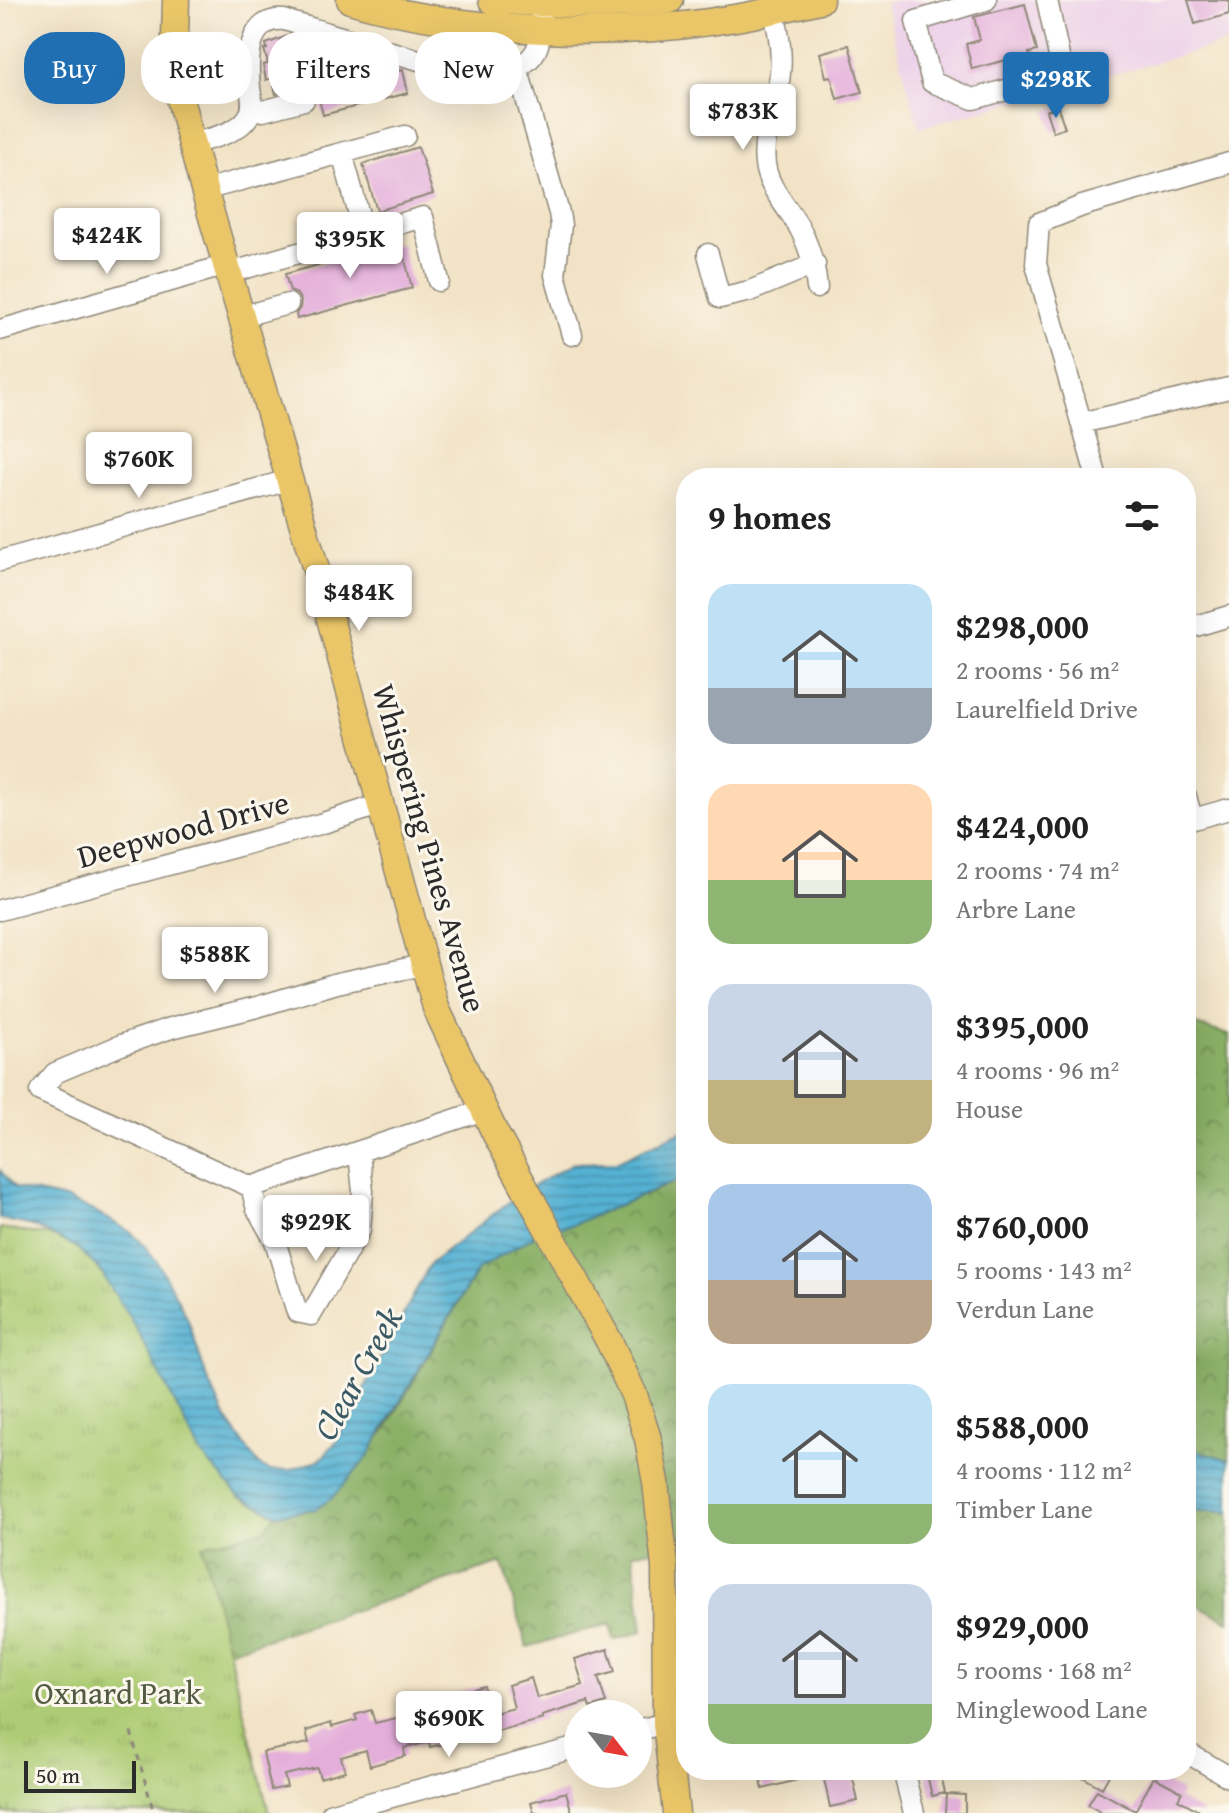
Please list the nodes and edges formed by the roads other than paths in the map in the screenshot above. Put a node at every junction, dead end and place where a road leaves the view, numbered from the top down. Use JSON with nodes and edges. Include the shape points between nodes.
{"nodes":[{"id":1,"x":350,"y":0,"type":"edge"},
{"id":2,"x":492,"y":0,"type":"edge"},
{"id":3,"x":670,"y":0,"type":"edge"},
{"id":4,"x":820,"y":0,"type":"edge"},
{"id":5,"x":986,"y":0,"type":"edge"},
{"id":6,"x":1047,"y":0,"type":"edge"},
{"id":7,"x":177,"y":1,"type":"edge"},
{"id":8,"x":541,"y":2,"type":"edge"},
{"id":9,"x":772,"y":6,"type":"edge"},
{"id":10,"x":540,"y":31,"type":"junction"},
{"id":11,"x":415,"y":59,"type":"edge"},
{"id":12,"x":522,"y":63,"type":"edge"},
{"id":13,"x":522,"y":84,"type":"edge"},
{"id":14,"x":289,"y":104,"type":"edge"},
{"id":15,"x":253,"y":109,"type":"junction"},
{"id":16,"x":405,"y":136,"type":"dead end"},
{"id":17,"x":192,"y":144,"type":"junction"},
{"id":18,"x":342,"y":153,"type":"junction"},
{"id":19,"x":1229,"y":163,"type":"edge"},
{"id":20,"x":204,"y":190,"type":"junction"},
{"id":21,"x":364,"y":233,"type":"junction"},
{"id":22,"x":708,"y":254,"type":"dead end"},
{"id":23,"x":815,"y":264,"type":"junction"},
{"id":24,"x":228,"y":269,"type":"junction"},
{"id":25,"x":439,"y":281,"type":"dead end"},
{"id":26,"x":817,"y":288,"type":"dead end"},
{"id":27,"x":288,"y":304,"type":"dead end"},
{"id":28,"x":243,"y":316,"type":"junction"},
{"id":29,"x":0,"y":330,"type":"edge"},
{"id":30,"x":572,"y":335,"type":"dead end"},
{"id":31,"x":1229,"y":388,"type":"edge"},
{"id":32,"x":1081,"y":423,"type":"junction"},
{"id":33,"x":1094,"y":468,"type":"edge"},
{"id":34,"x":289,"y":480,"type":"junction"},
{"id":35,"x":0,"y":561,"type":"edge"},
{"id":36,"x":1229,"y":616,"type":"edge"},
{"id":37,"x":1196,"y":626,"type":"edge"},
{"id":38,"x":382,"y":804,"type":"junction"},
{"id":39,"x":1229,"y":809,"type":"edge"},
{"id":40,"x":1196,"y":818,"type":"edge"},
{"id":41,"x":0,"y":910,"type":"edge"},
{"id":42,"x":423,"y":965,"type":"junction"},
{"id":43,"x":490,"y":1121,"type":"junction"},
{"id":44,"x":359,"y":1153,"type":"junction"},
{"id":45,"x":251,"y":1187,"type":"junction"},
{"id":46,"x":676,"y":1669,"type":"edge"},
{"id":47,"x":676,"y":1682,"type":"edge"},
{"id":48,"x":666,"y":1723,"type":"junction"},
{"id":49,"x":652,"y":1726,"type":"edge"},
{"id":50,"x":564,"y":1751,"type":"edge"},
{"id":51,"x":1196,"y":1758,"type":"edge"},
{"id":52,"x":1229,"y":1777,"type":"edge"},
{"id":53,"x":906,"y":1780,"type":"edge"},
{"id":54,"x":375,"y":1807,"type":"edge"},
{"id":55,"x":332,"y":1813,"type":"edge"},
{"id":56,"x":676,"y":1813,"type":"edge"},
{"id":57,"x":914,"y":1813,"type":"edge"}],
"edges":[{"from":1,"to":10,"type":"main road","via":[[458,23]]},
{"from":2,"to":8,"type":"main road"},
{"from":3,"to":8,"type":"main road"},
{"from":4,"to":9,"type":"main road"},
{"from":5,"to":6,"type":"street","via":[[916,21],[932,82],[973,99],[1050,78],[1060,61]]},
{"from":7,"to":17,"type":"main road","name":"Whispering Pines Avenue","via":[[176,75]]},
{"from":8,"to":10,"type":"street"},
{"from":9,"to":10,"type":"main road","via":[[660,30]]},
{"from":9,"to":23,"type":"street","via":[[780,75],[764,142],[765,168]]},
{"from":10,"to":12,"type":"street","via":[[534,53]]},
{"from":11,"to":15,"type":"street","via":[[275,19],[261,24],[253,42]]},
{"from":13,"to":30,"type":"street","via":[[559,213],[555,275]]},
{"from":14,"to":15,"type":"street"},
{"from":15,"to":17,"type":"street","via":[[240,126]]},
{"from":16,"to":18,"type":"street"},
{"from":17,"to":20,"type":"main road","name":"Whispering Pines Avenue"},
{"from":18,"to":20,"type":"street"},
{"from":18,"to":21,"type":"street"},
{"from":19,"to":32,"type":"street","via":[[1039,223],[1036,264]]},
{"from":20,"to":24,"type":"main road","name":"Whispering Pines Avenue"},
{"from":21,"to":24,"type":"street"},
{"from":21,"to":25,"type":"street","via":[[423,217]]},
{"from":22,"to":23,"type":"street","via":[[720,298]]},
{"from":23,"to":26,"type":"street"},
{"from":24,"to":28,"type":"main road","name":"Whispering Pines Avenue"},
{"from":24,"to":29,"type":"street"},
{"from":27,"to":28,"type":"street"},
{"from":28,"to":34,"type":"main road","name":"Whispering Pines Avenue"},
{"from":31,"to":32,"type":"street"},
{"from":32,"to":33,"type":"street"},
{"from":34,"to":35,"type":"street"},
{"from":34,"to":38,"type":"main road","name":"Whispering Pines Avenue"},
{"from":36,"to":37,"type":"street"},
{"from":38,"to":41,"type":"street","name":"Deepwood Drive"},
{"from":38,"to":42,"type":"main road","name":"Whispering Pines Avenue"},
{"from":39,"to":40,"type":"street"},
{"from":42,"to":43,"type":"main road","name":"Whispering Pines Avenue","via":[[436,1008]]},
{"from":42,"to":45,"type":"street","via":[[171,1028],[55,1073],[40,1091]]},
{"from":43,"to":44,"type":"street"},
{"from":43,"to":46,"type":"main road","name":"Whispering Pines Avenue","via":[[625,1375],[648,1439]]},
{"from":44,"to":45,"type":"street"},
{"from":44,"to":45,"type":"street","via":[[360,1230],[311,1315],[297,1312]]},
{"from":47,"to":48,"type":"main road","name":"Whispering Pines Avenue"},
{"from":48,"to":49,"type":"street"},
{"from":48,"to":56,"type":"main road","name":"Whispering Pines Avenue"},
{"from":50,"to":54,"type":"street"},
{"from":51,"to":52,"type":"street"},
{"from":53,"to":57,"type":"street"},
{"from":54,"to":55,"type":"street"}]}
